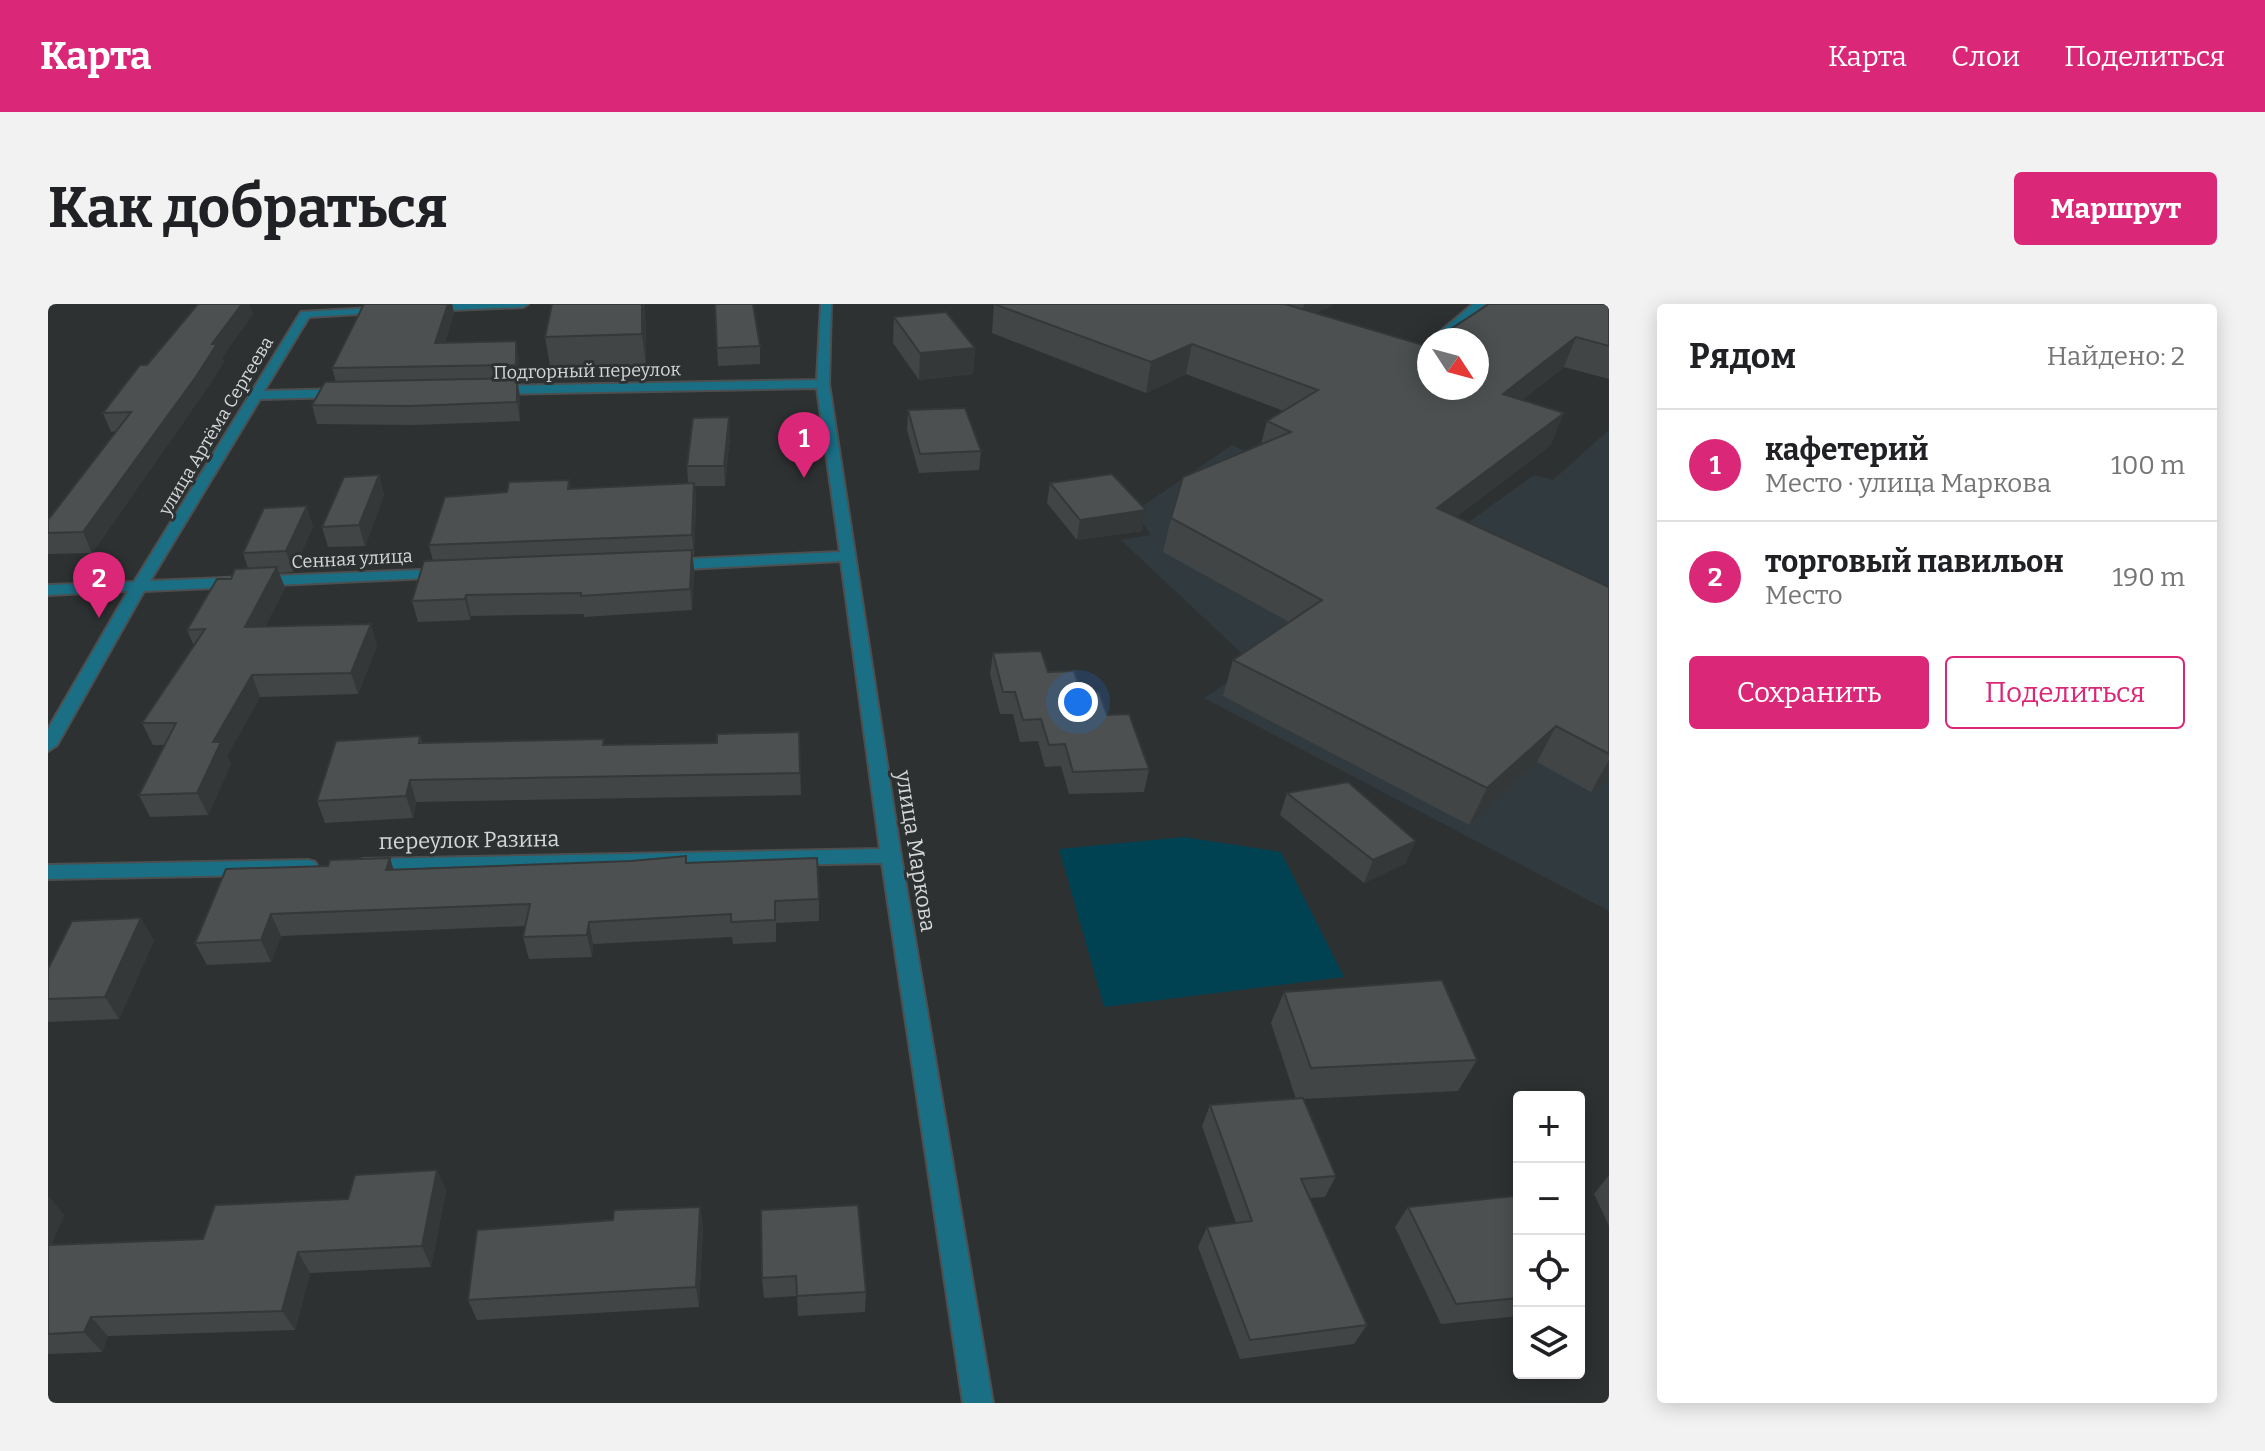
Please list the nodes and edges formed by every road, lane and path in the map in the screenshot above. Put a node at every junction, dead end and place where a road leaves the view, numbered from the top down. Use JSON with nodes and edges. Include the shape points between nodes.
{"nodes":[{"id":1,"x":523,"y":304,"type":"edge"},
{"id":2,"x":826,"y":304,"type":"edge"},
{"id":3,"x":1480,"y":304,"type":"edge"},
{"id":4,"x":414,"y":309,"type":"edge"},
{"id":5,"x":399,"y":310,"type":"edge"},
{"id":6,"x":1449,"y":328,"type":"edge"},
{"id":7,"x":823,"y":384,"type":"junction"},
{"id":8,"x":476,"y":391,"type":"edge"},
{"id":9,"x":350,"y":393,"type":"edge"},
{"id":10,"x":256,"y":395,"type":"junction"},
{"id":11,"x":849,"y":556,"type":"junction"},
{"id":12,"x":644,"y":566,"type":"edge"},
{"id":13,"x":454,"y":574,"type":"edge"},
{"id":14,"x":138,"y":588,"type":"junction"},
{"id":15,"x":48,"y":590,"type":"edge"},
{"id":16,"x":48,"y":745,"type":"edge"},
{"id":17,"x":891,"y":856,"type":"junction"},
{"id":18,"x":48,"y":872,"type":"edge"},
{"id":19,"x":978,"y":1403,"type":"edge"}],
"edges":[{"from":1,"to":4,"type":"street"},
{"from":2,"to":7,"type":"street","name":"улица Маркова"},
{"from":3,"to":6,"type":"street"},
{"from":5,"to":10,"type":"street","name":"улица Артёма Сергеева","via":[[305,314]]},
{"from":7,"to":8,"type":"street","name":"Подгорный переулок"},
{"from":7,"to":11,"type":"street","name":"улица Маркова"},
{"from":9,"to":10,"type":"street"},
{"from":10,"to":14,"type":"street","name":"улица Артёма Сергеева"},
{"from":11,"to":12,"type":"street"},
{"from":11,"to":17,"type":"street","name":"улица Маркова"},
{"from":13,"to":14,"type":"street","name":"Сенная улица"},
{"from":14,"to":15,"type":"street","name":"Сенная улица"},
{"from":14,"to":16,"type":"street","name":"улица Артёма Сергеева"},
{"from":17,"to":18,"type":"street","name":"переулок Разина"},
{"from":17,"to":19,"type":"street","name":"улица Маркова"}]}
